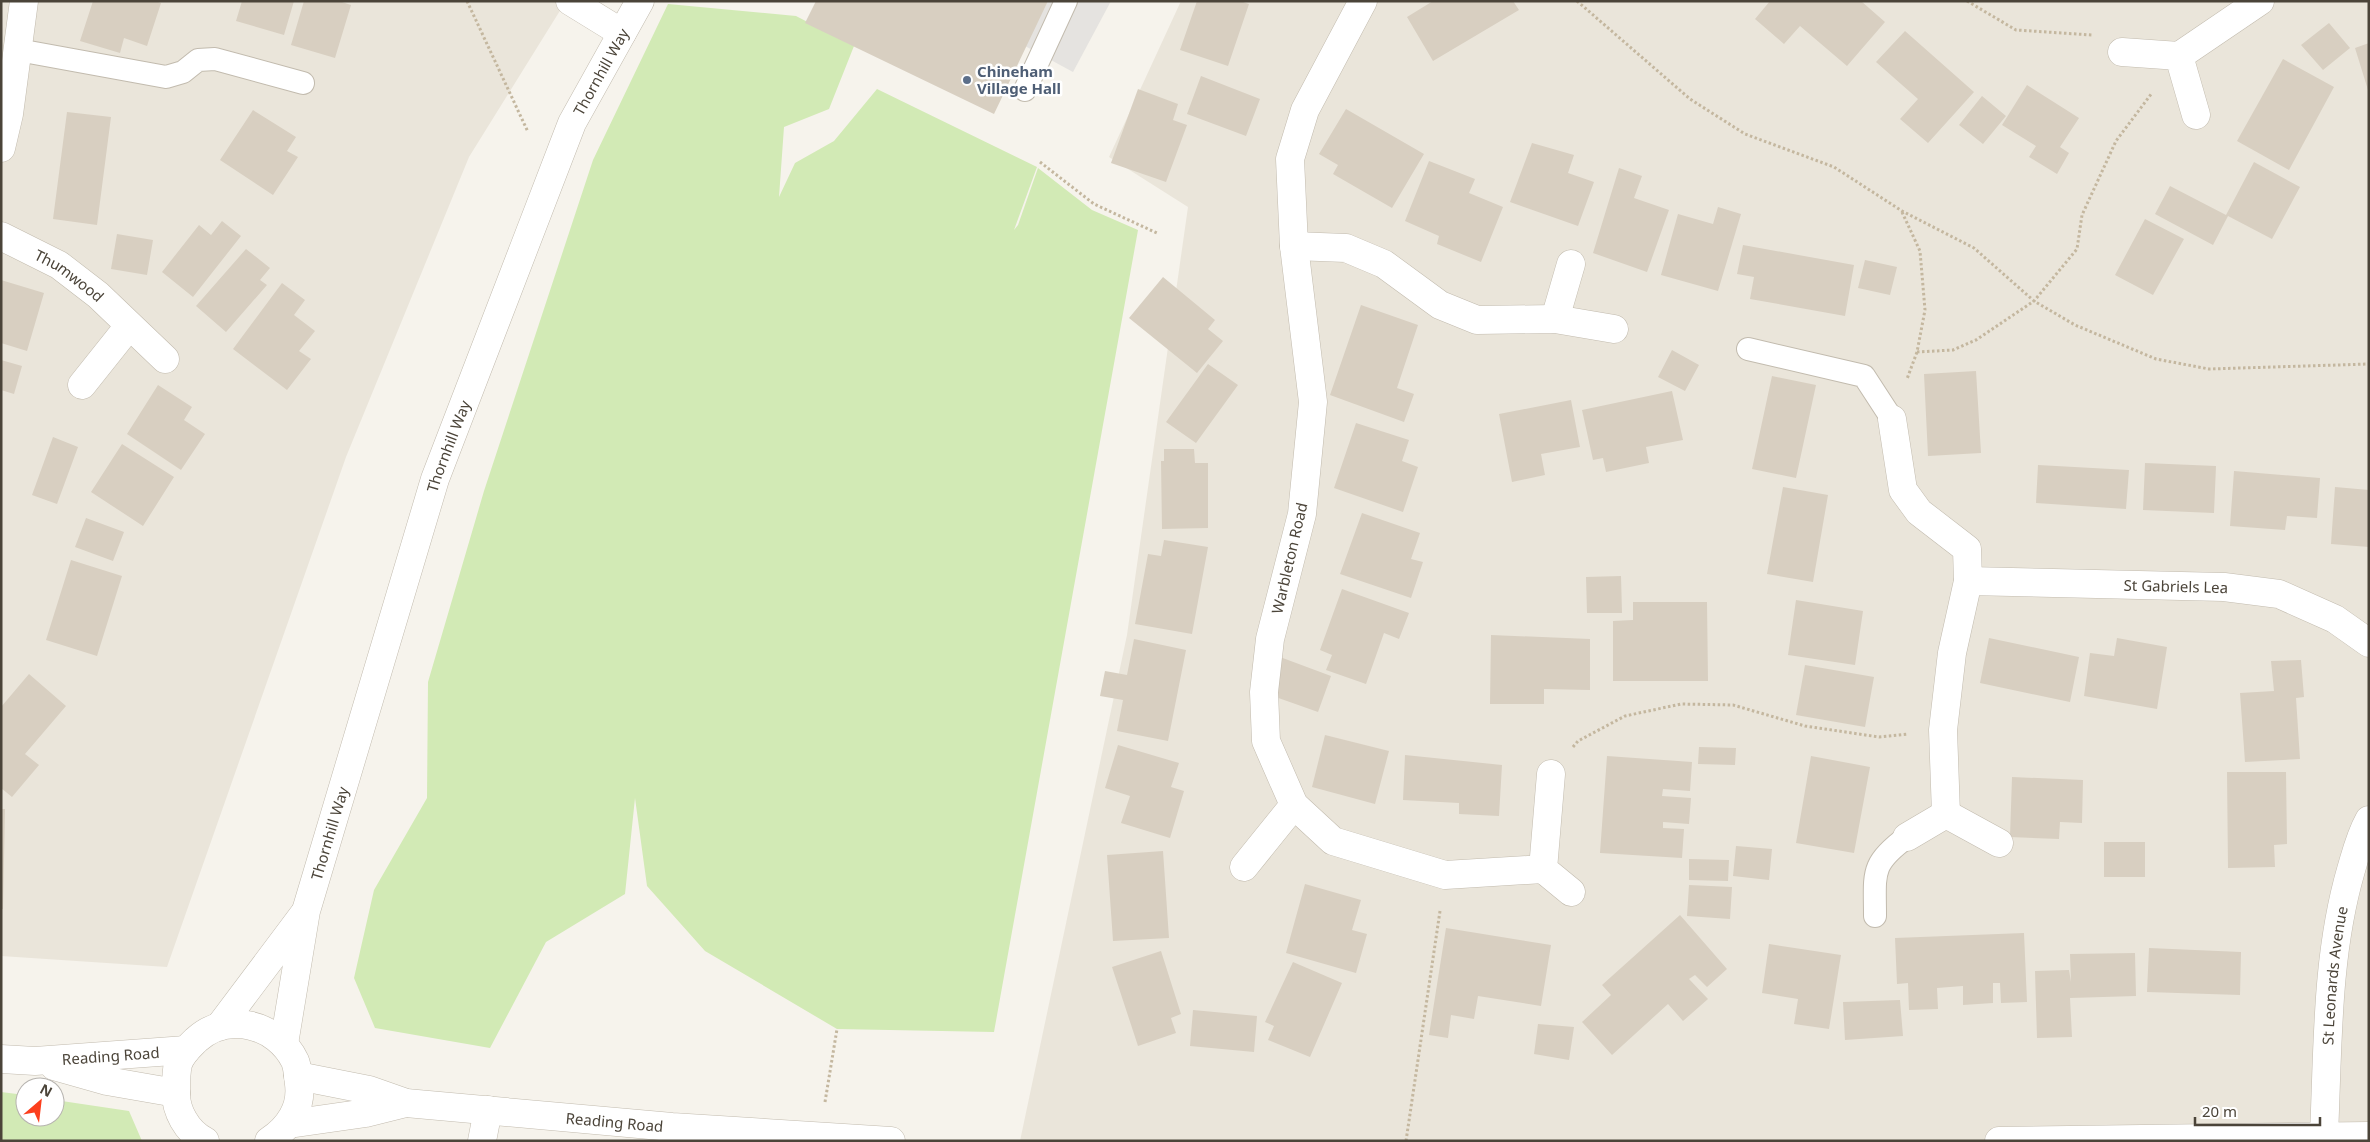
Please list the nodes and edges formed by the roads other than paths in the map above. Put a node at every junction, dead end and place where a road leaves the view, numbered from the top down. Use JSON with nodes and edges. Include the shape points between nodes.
{"nodes":[{"id":1,"x":24,"y":1,"type":"edge"},
{"id":2,"x":570,"y":1,"type":"edge"},
{"id":3,"x":640,"y":1,"type":"edge"},
{"id":4,"x":1066,"y":1,"type":"edge"},
{"id":5,"x":1363,"y":1,"type":"edge"},
{"id":6,"x":2260,"y":1,"type":"edge"},
{"id":7,"x":622,"y":33,"type":"junction"},
{"id":8,"x":18,"y":50,"type":"junction"},
{"id":9,"x":2122,"y":52,"type":"road end"},
{"id":10,"x":2179,"y":56,"type":"junction"},
{"id":11,"x":303,"y":83,"type":"dead end"},
{"id":12,"x":1025,"y":90,"type":"dead end"},
{"id":13,"x":2196,"y":115,"type":"dead end"},
{"id":14,"x":1,"y":148,"type":"edge"},
{"id":15,"x":1,"y":236,"type":"edge"},
{"id":16,"x":1294,"y":246,"type":"junction"},
{"id":17,"x":1571,"y":264,"type":"dead end"},
{"id":18,"x":1555,"y":319,"type":"junction"},
{"id":19,"x":129,"y":326,"type":"junction"},
{"id":20,"x":1614,"y":328,"type":"dead end"},
{"id":21,"x":1748,"y":349,"type":"dead end"},
{"id":22,"x":165,"y":359,"type":"dead end"},
{"id":23,"x":82,"y":385,"type":"dead end"},
{"id":24,"x":1892,"y":419,"type":"joint"},
{"id":25,"x":1968,"y":580,"type":"junction"},
{"id":26,"x":2369,"y":643,"type":"edge"},
{"id":27,"x":1551,"y":774,"type":"road end"},
{"id":28,"x":1294,"y":805,"type":"junction"},
{"id":29,"x":1946,"y":814,"type":"junction"},
{"id":30,"x":2369,"y":820,"type":"edge"},
{"id":31,"x":1907,"y":837,"type":"joint"},
{"id":32,"x":1999,"y":842,"type":"dead end"},
{"id":33,"x":1244,"y":868,"type":"dead end"},
{"id":34,"x":1543,"y":869,"type":"junction"},
{"id":35,"x":1571,"y":892,"type":"dead end"},
{"id":36,"x":306,"y":911,"type":"junction"},
{"id":37,"x":1875,"y":916,"type":"dead end"},
{"id":38,"x":220,"y":1026,"type":"junction"},
{"id":39,"x":284,"y":1044,"type":"junction"},
{"id":40,"x":186,"y":1050,"type":"junction"},
{"id":41,"x":1,"y":1059,"type":"edge"},
{"id":42,"x":35,"y":1061,"type":"junction"},
{"id":43,"x":298,"y":1076,"type":"junction"},
{"id":44,"x":176,"y":1093,"type":"junction"},
{"id":45,"x":406,"y":1103,"type":"junction"},
{"id":46,"x":488,"y":1110,"type":"junction"},
{"id":47,"x":279,"y":1132,"type":"edge"},
{"id":48,"x":191,"y":1135,"type":"edge"},
{"id":49,"x":2324,"y":1135,"type":"junction"},
{"id":50,"x":2369,"y":1136,"type":"edge"},
{"id":51,"x":2088,"y":1140,"type":"edge"},
{"id":52,"x":482,"y":1141,"type":"edge"},
{"id":53,"x":891,"y":1141,"type":"edge"},
{"id":54,"x":1999,"y":1141,"type":"edge"}],
"edges":[{"from":1,"to":8,"type":"street"},
{"from":2,"to":7,"type":"street"},
{"from":3,"to":7,"type":"street","name":"Thornhill Way"},
{"from":4,"to":12,"type":"lane"},
{"from":5,"to":16,"type":"street","name":"Warbleton Road","via":[[1305,110],[1290,159]]},
{"from":6,"to":10,"type":"street"},
{"from":7,"to":36,"type":"street","name":"Thornhill Way","via":[[572,123],[435,479]]},
{"from":8,"to":11,"type":"lane","via":[[166,77],[182,72],[198,60],[215,59]]},
{"from":8,"to":14,"type":"street"},
{"from":9,"to":10,"type":"street"},
{"from":10,"to":13,"type":"street"},
{"from":15,"to":19,"type":"street","name":"Thumwood","via":[[58,265],[98,295]]},
{"from":16,"to":18,"type":"street","via":[[1346,248],[1384,264],[1440,305],[1477,320]]},
{"from":16,"to":28,"type":"street","name":"Warbleton Road","via":[[1313,402],[1302,514],[1270,640],[1264,692],[1266,740]]},
{"from":17,"to":18,"type":"street"},
{"from":18,"to":20,"type":"street"},
{"from":19,"to":22,"type":"street","name":"Thumwood"},
{"from":19,"to":23,"type":"street"},
{"from":21,"to":24,"type":"lane","via":[[1864,376]]},
{"from":24,"to":25,"type":"street","via":[[1903,490],[1918,512],[1968,549]]},
{"from":25,"to":26,"type":"street","name":"St Gabriels Lea","via":[[2224,587],[2279,594],[2336,619]]},
{"from":25,"to":29,"type":"street","via":[[1952,653],[1943,730]]},
{"from":27,"to":34,"type":"street"},
{"from":28,"to":33,"type":"street"},
{"from":28,"to":34,"type":"street","name":"Warbleton Road","via":[[1333,841],[1445,875]]},
{"from":29,"to":31,"type":"street"},
{"from":29,"to":32,"type":"street"},
{"from":30,"to":49,"type":"street","name":"St Leonards Avenue","via":[[2361,834],[2340,908],[2331,988]]},
{"from":31,"to":37,"type":"lane","via":[[1878,865]]},
{"from":34,"to":35,"type":"street"},
{"from":36,"to":38,"type":"street","name":"Thornhill Way"},
{"from":36,"to":39,"type":"street","name":"Thornhill Way"},
{"from":38,"to":39,"type":"street","via":[[245,1024],[268,1031]]},
{"from":38,"to":40,"type":"street","via":[[204,1033]]},
{"from":39,"to":43,"type":"street","via":[[296,1063]]},
{"from":40,"to":42,"type":"street","name":"Reading Road"},
{"from":40,"to":44,"type":"street","via":[[178,1063]]},
{"from":41,"to":42,"type":"street","name":"Reading Road"},
{"from":42,"to":44,"type":"street","name":"Reading Road","via":[[107,1081]]},
{"from":43,"to":45,"type":"street","name":"Reading Road","via":[[369,1090]]},
{"from":43,"to":47,"type":"street","via":[[300,1093],[295,1114]]},
{"from":44,"to":48,"type":"street","via":[[178,1108]]},
{"from":45,"to":46,"type":"street","name":"Reading Road"},
{"from":45,"to":47,"type":"street","name":"Reading Road"},
{"from":46,"to":52,"type":"street"},
{"from":46,"to":53,"type":"street","name":"Reading Road","via":[[672,1127]]},
{"from":49,"to":50,"type":"street"},
{"from":49,"to":51,"type":"street"},
{"from":51,"to":54,"type":"street"}]}
